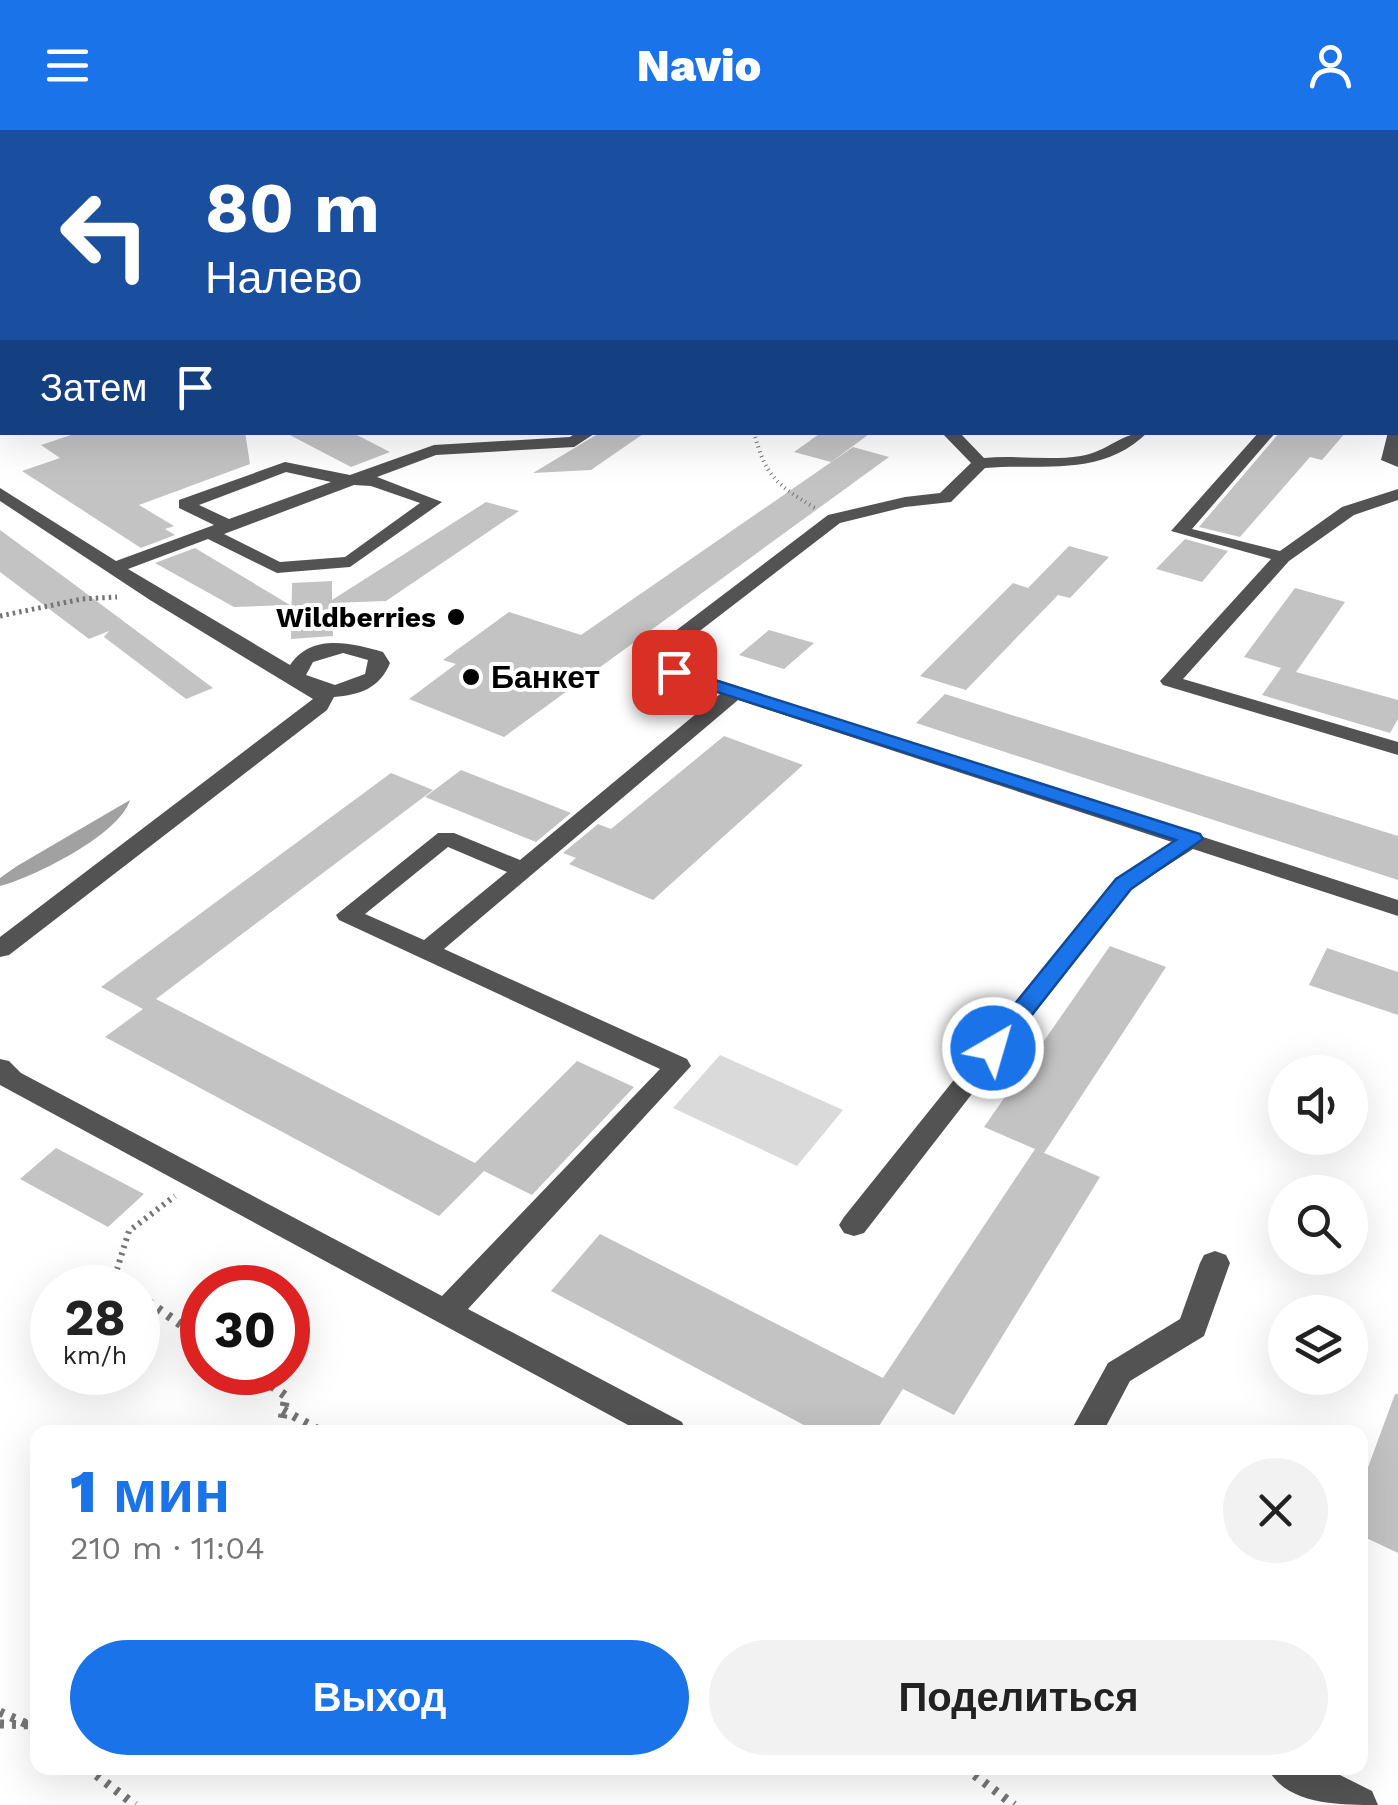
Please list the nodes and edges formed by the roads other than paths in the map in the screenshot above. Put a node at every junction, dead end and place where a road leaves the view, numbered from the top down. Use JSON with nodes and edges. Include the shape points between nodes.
{"nodes":[{"id":1,"x":426,"y":435,"type":"edge"},
{"id":2,"x":584,"y":435,"type":"edge"},
{"id":3,"x":952,"y":435,"type":"edge"},
{"id":4,"x":1136,"y":435,"type":"edge"},
{"id":5,"x":1265,"y":435,"type":"edge"},
{"id":6,"x":1395,"y":435,"type":"edge"},
{"id":7,"x":434,"y":450,"type":"junction"},
{"id":8,"x":1398,"y":462,"type":"edge"},
{"id":9,"x":980,"y":463,"type":"junction"},
{"id":10,"x":343,"y":480,"type":"junction"},
{"id":11,"x":0,"y":492,"type":"edge"},
{"id":12,"x":1398,"y":494,"type":"edge"},
{"id":13,"x":229,"y":526,"type":"junction"},
{"id":14,"x":209,"y":533,"type":"junction"},
{"id":15,"x":1283,"y":557,"type":"junction"},
{"id":16,"x":114,"y":568,"type":"junction"},
{"id":17,"x":736,"y":692,"type":"junction"},
{"id":18,"x":1398,"y":749,"type":"edge"},
{"id":19,"x":1192,"y":839,"type":"junction"},
{"id":20,"x":523,"y":870,"type":"junction"},
{"id":21,"x":1398,"y":908,"type":"edge"},
{"id":22,"x":0,"y":949,"type":"edge"},
{"id":23,"x":427,"y":951,"type":"junction"},
{"id":24,"x":0,"y":1068,"type":"edge"},
{"id":25,"x":854,"y":1225,"type":"dead end"},
{"id":26,"x":1215,"y":1264,"type":"dead end"},
{"id":27,"x":447,"y":1311,"type":"junction"},
{"id":28,"x":657,"y":1425,"type":"edge"},
{"id":29,"x":1090,"y":1425,"type":"edge"},
{"id":30,"x":1300,"y":1775,"type":"edge"},
{"id":31,"x":1358,"y":1805,"type":"edge"}],
"edges":[{"from":1,"to":7,"type":"street"},
{"from":2,"to":7,"type":"street","via":[[574,442]]},
{"from":3,"to":9,"type":"street"},
{"from":4,"to":9,"type":"street","via":[[1116,452],[1075,462]]},
{"from":5,"to":15,"type":"street","via":[[1180,530]]},
{"from":6,"to":8,"type":"street","via":[[1389,460]]},
{"from":7,"to":10,"type":"street"},
{"from":9,"to":17,"type":"street","via":[[944,498],[834,519],[660,652],[674,672]]},
{"from":10,"to":13,"type":"street"},
{"from":10,"to":13,"type":"street","via":[[285,467],[185,504]]},
{"from":10,"to":14,"type":"street","via":[[373,481],[433,502],[350,562],[278,568]]},
{"from":11,"to":16,"type":"street"},
{"from":12,"to":15,"type":"street","via":[[1348,511]]},
{"from":13,"to":14,"type":"street"},
{"from":14,"to":16,"type":"street"},
{"from":15,"to":18,"type":"street","via":[[1170,681]]},
{"from":16,"to":22,"type":"street","via":[[324,697]]},
{"from":17,"to":19,"type":"street"},
{"from":17,"to":20,"type":"street"},
{"from":19,"to":21,"type":"street"},
{"from":19,"to":25,"type":"street","via":[[1123,884]]},
{"from":20,"to":23,"type":"street"},
{"from":20,"to":23,"type":"street","via":[[446,838],[348,915]]},
{"from":23,"to":27,"type":"street","via":[[678,1066]]},
{"from":24,"to":27,"type":"street","via":[[11,1080]]},
{"from":26,"to":29,"type":"street","via":[[1192,1327],[1119,1372]]},
{"from":27,"to":28,"type":"street"},
{"from":30,"to":31,"type":"street"}]}
